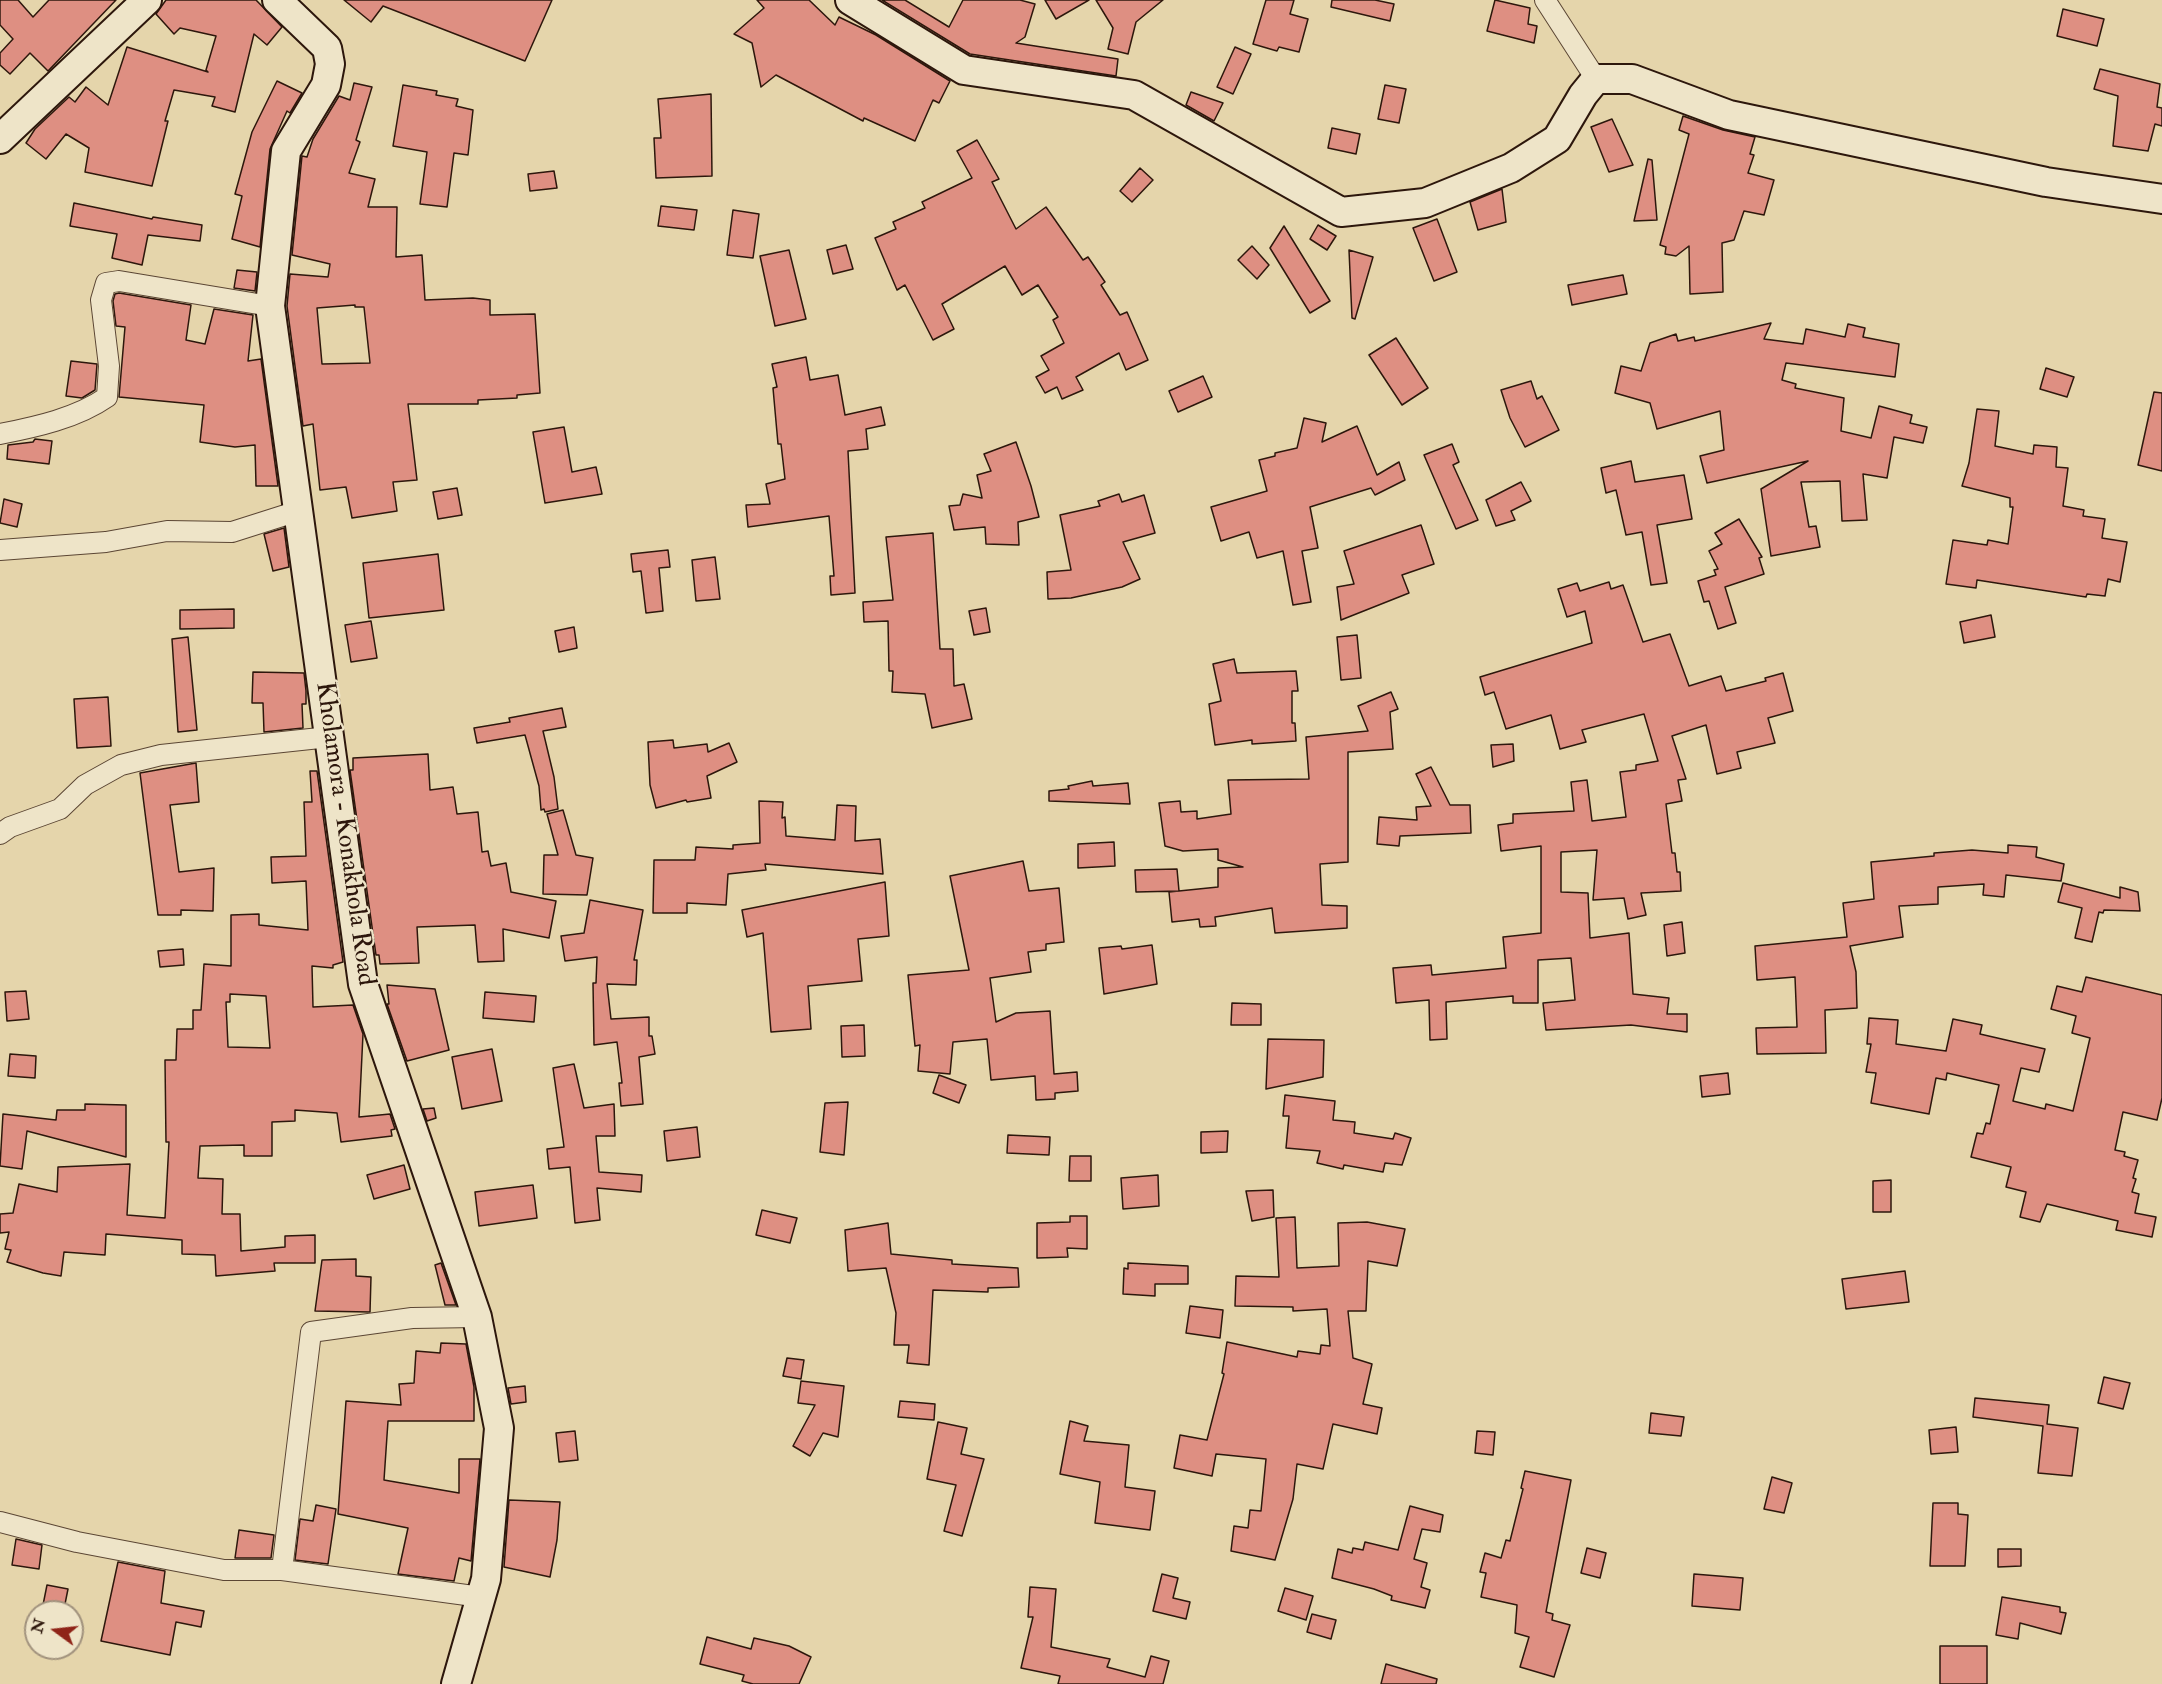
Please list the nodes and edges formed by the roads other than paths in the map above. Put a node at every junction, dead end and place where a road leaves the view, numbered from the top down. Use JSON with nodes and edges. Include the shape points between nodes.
{"nodes":[{"id":1,"x":147,"y":0,"type":"edge"},
{"id":2,"x":277,"y":0,"type":"edge"},
{"id":3,"x":850,"y":0,"type":"edge"},
{"id":4,"x":1545,"y":0,"type":"edge"},
{"id":5,"x":1596,"y":79,"type":"junction"},
{"id":6,"x":0,"y":139,"type":"edge"},
{"id":7,"x":2162,"y":199,"type":"edge"},
{"id":8,"x":270,"y":306,"type":"junction"},
{"id":9,"x":0,"y":434,"type":"edge"},
{"id":10,"x":298,"y":511,"type":"junction"},
{"id":11,"x":0,"y":550,"type":"edge"},
{"id":12,"x":329,"y":737,"type":"junction"},
{"id":13,"x":0,"y":834,"type":"edge"},
{"id":14,"x":477,"y":1317,"type":"junction"},
{"id":15,"x":0,"y":1522,"type":"edge"},
{"id":16,"x":282,"y":1570,"type":"junction"},
{"id":17,"x":481,"y":1597,"type":"junction"},
{"id":18,"x":456,"y":1684,"type":"edge"}],
"edges":[{"from":1,"to":6,"type":"main road"},
{"from":2,"to":8,"type":"main road","name":"Kholamora - Konakhola Road","via":[[327,48],[330,64],[326,85],[286,151]]},
{"from":3,"to":5,"type":"main road","via":[[964,70],[1134,94],[1341,212],[1425,203],[1511,168],[1557,139]]},
{"from":4,"to":5,"type":"street"},
{"from":5,"to":7,"type":"main road","via":[[1632,79],[1729,115],[2046,182]]},
{"from":8,"to":9,"type":"street","via":[[119,281],[106,283],[101,300],[109,366],[107,397],[58,419]]},
{"from":8,"to":10,"type":"main road","name":"Kholamora - Konakhola Road"},
{"from":10,"to":11,"type":"street","via":[[232,532],[167,531],[106,542]]},
{"from":10,"to":12,"type":"main road","name":"Kholamora - Konakhola Road"},
{"from":12,"to":13,"type":"street","via":[[161,755],[122,765],[85,785],[60,809]]},
{"from":12,"to":14,"type":"main road","name":"Kholamora - Konakhola Road","via":[[363,984]]},
{"from":14,"to":16,"type":"street","via":[[412,1318],[311,1332]]},
{"from":14,"to":17,"type":"main road","name":"Kholamora - Konakhola Road","via":[[499,1428],[486,1579]]},
{"from":15,"to":16,"type":"street","via":[[77,1542],[224,1570]]},
{"from":16,"to":17,"type":"street"},
{"from":17,"to":18,"type":"main road","name":"Kholamora - Konakhola Road"}]}
